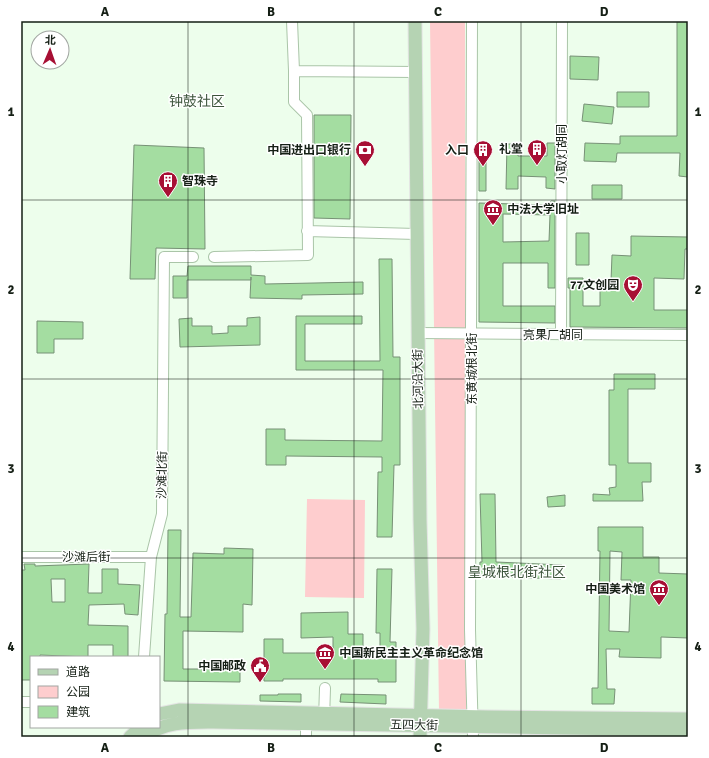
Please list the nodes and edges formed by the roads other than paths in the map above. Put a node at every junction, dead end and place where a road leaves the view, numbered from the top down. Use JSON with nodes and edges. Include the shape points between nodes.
{"nodes":[{"id":1,"x":292,"y":21,"type":"edge"},
{"id":2,"x":415,"y":21,"type":"edge"},
{"id":3,"x":472,"y":21,"type":"edge"},
{"id":4,"x":562,"y":21,"type":"edge"},
{"id":5,"x":294,"y":71,"type":"junction"},
{"id":6,"x":416,"y":72,"type":"junction"},
{"id":7,"x":307,"y":231,"type":"junction"},
{"id":8,"x":416,"y":234,"type":"junction"},
{"id":9,"x":193,"y":257,"type":"dead end"},
{"id":10,"x":214,"y":257,"type":"dead end"},
{"id":11,"x":418,"y":333,"type":"junction"},
{"id":12,"x":472,"y":335,"type":"junction"},
{"id":13,"x":561,"y":335,"type":"junction"},
{"id":14,"x":688,"y":335,"type":"edge"},
{"id":15,"x":21,"y":557,"type":"edge"},
{"id":16,"x":151,"y":557,"type":"junction"},
{"id":17,"x":144,"y":656,"type":"edge"},
{"id":18,"x":324,"y":688,"type":"dead end"},
{"id":19,"x":160,"y":714,"type":"edge"},
{"id":20,"x":324,"y":718,"type":"junction"},
{"id":21,"x":688,"y":719,"type":"edge"},
{"id":22,"x":306,"y":723,"type":"junction"},
{"id":23,"x":420,"y":726,"type":"edge"},
{"id":24,"x":472,"y":727,"type":"edge"},
{"id":25,"x":688,"y":730,"type":"edge"},
{"id":26,"x":149,"y":732,"type":"edge"},
{"id":27,"x":130,"y":737,"type":"edge"},
{"id":28,"x":306,"y":737,"type":"edge"}],
"edges":[{"from":1,"to":5,"type":"street"},
{"from":2,"to":6,"type":"main road","name":"北河沿大街"},
{"from":3,"to":12,"type":"street","name":"东黄城根北街"},
{"from":4,"to":13,"type":"street","name":"小取灯胡同"},
{"from":5,"to":6,"type":"street"},
{"from":5,"to":7,"type":"street","via":[[294,102],[307,115]]},
{"from":6,"to":8,"type":"main road","name":"北河沿大街"},
{"from":7,"to":8,"type":"street"},
{"from":7,"to":10,"type":"street","via":[[308,255]]},
{"from":8,"to":11,"type":"main road","name":"北河沿大街"},
{"from":9,"to":16,"type":"street","name":"沙滩北街","via":[[164,257],[162,514]]},
{"from":11,"to":12,"type":"street","name":"亮果厂胡同"},
{"from":11,"to":23,"type":"main road","name":"北河沿大街","via":[[423,630]]},
{"from":12,"to":13,"type":"street","name":"亮果厂胡同"},
{"from":12,"to":24,"type":"street","name":"东黄城根北街"},
{"from":13,"to":14,"type":"street","name":"亮果厂胡同"},
{"from":15,"to":16,"type":"street","name":"沙滩后街"},
{"from":16,"to":17,"type":"street","name":"沙滩北街"},
{"from":18,"to":20,"type":"street"},
{"from":19,"to":20,"type":"main road","name":"五四大街","via":[[179,710]]},
{"from":20,"to":22,"type":"main road","name":"五四大街"},
{"from":20,"to":23,"type":"main road","name":"五四大街"},
{"from":21,"to":24,"type":"main road","name":"五四大街"},
{"from":22,"to":26,"type":"main road","name":"五四大街","via":[[188,722],[172,724]]},
{"from":22,"to":28,"type":"street"},
{"from":23,"to":24,"type":"main road","name":"五四大街"},
{"from":23,"to":24,"type":"main road","name":"五四大街"},
{"from":24,"to":25,"type":"main road","name":"五四大街"},
{"from":26,"to":27,"type":"main road","name":"五四大街"}]}
